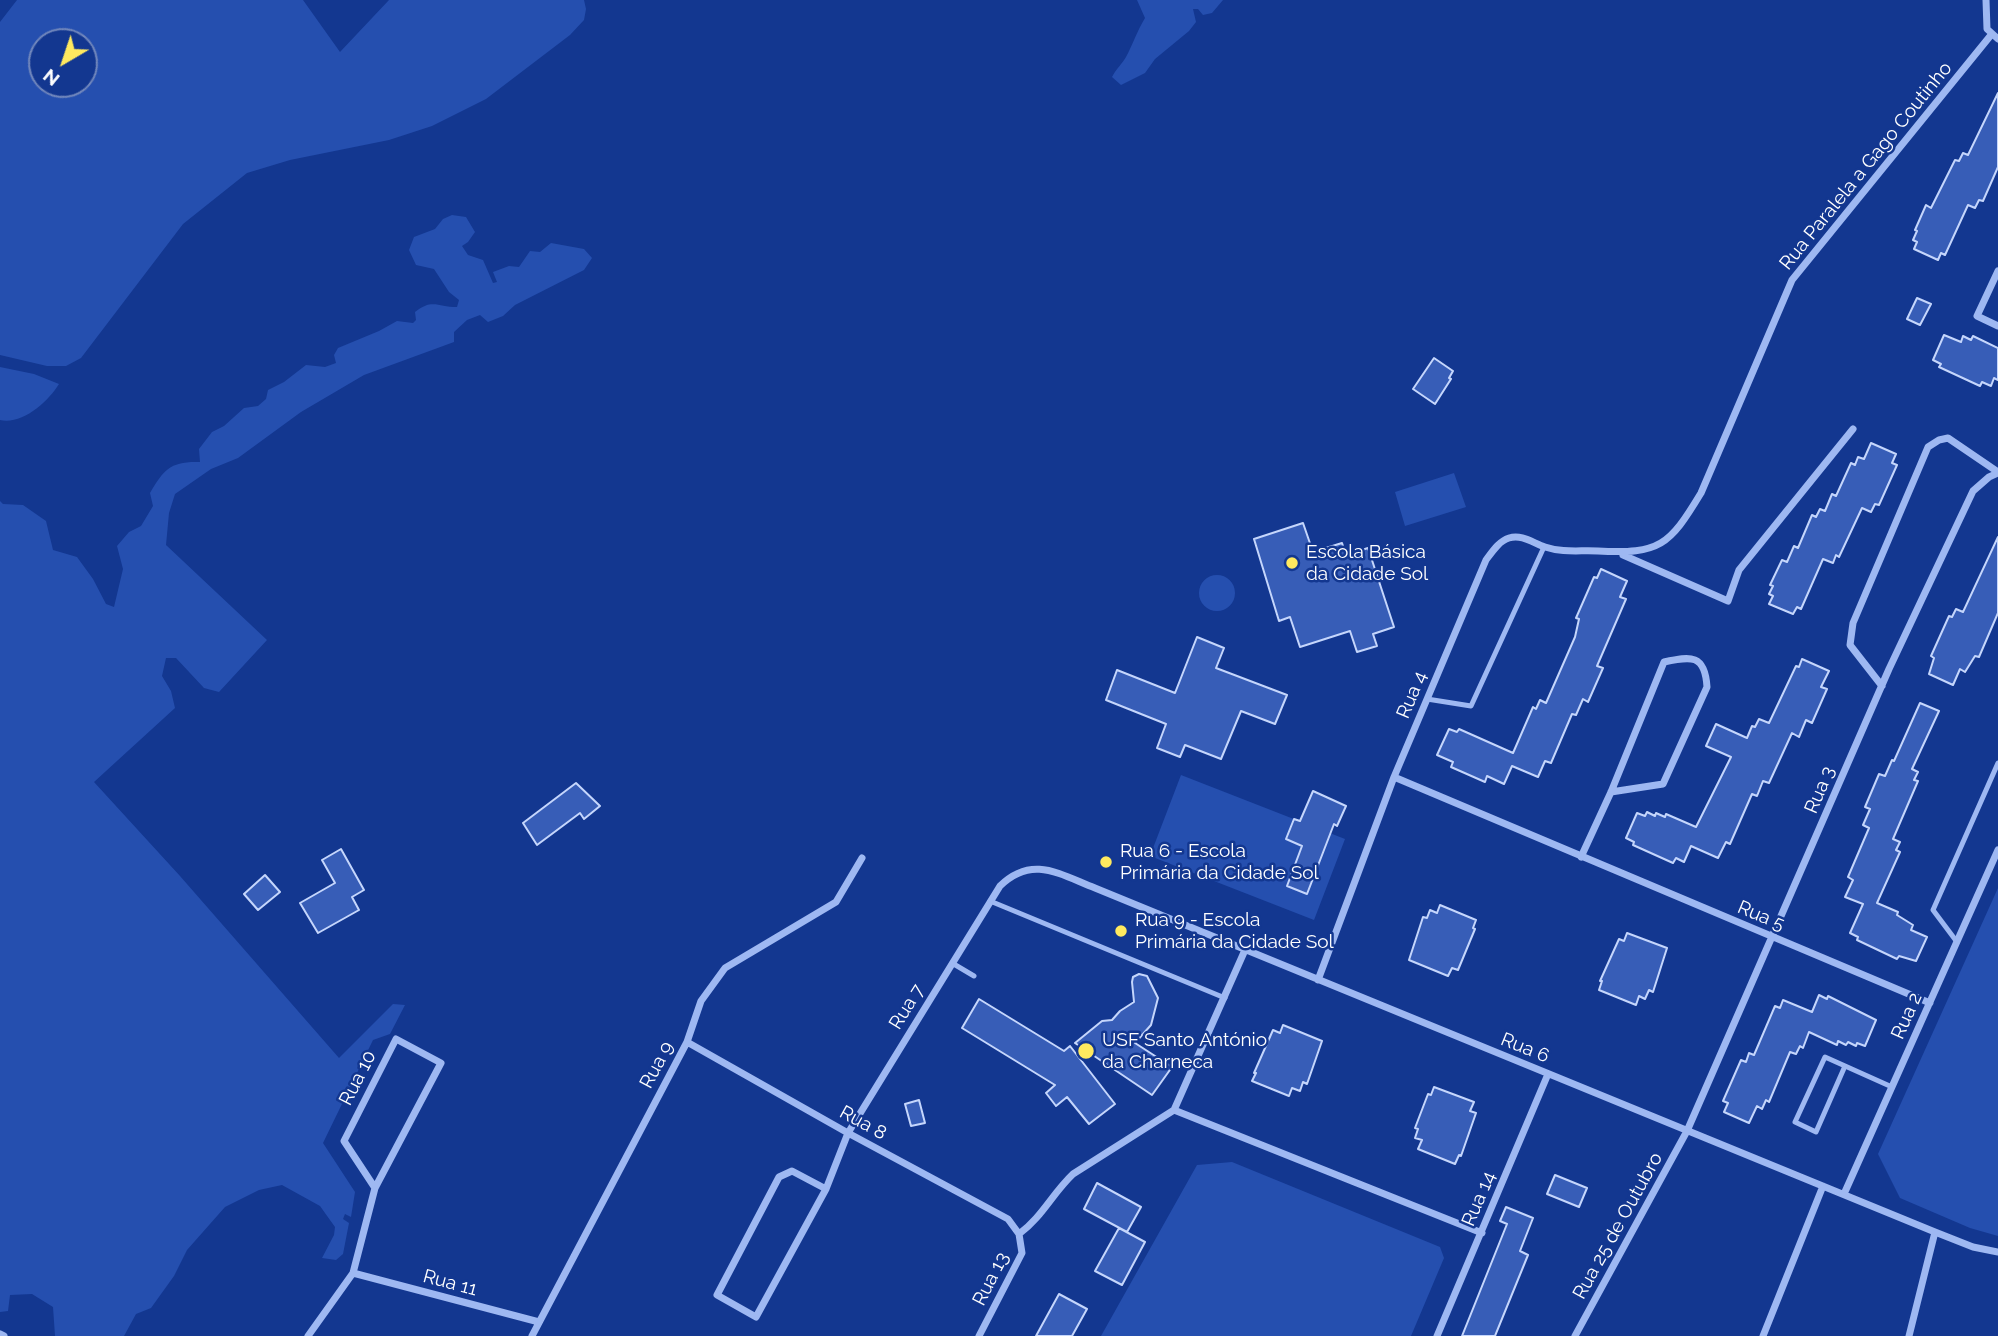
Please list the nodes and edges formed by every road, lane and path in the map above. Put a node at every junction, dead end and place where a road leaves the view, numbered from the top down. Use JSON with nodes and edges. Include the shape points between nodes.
{"nodes":[{"id":1,"x":1986,"y":0,"type":"edge"},
{"id":2,"x":1995,"y":37,"type":"edge"},
{"id":3,"x":1998,"y":271,"type":"edge"},
{"id":4,"x":1998,"y":326,"type":"edge"},
{"id":5,"x":1853,"y":429,"type":"dead end"},
{"id":6,"x":1998,"y":473,"type":"edge"},
{"id":7,"x":1544,"y":547,"type":"junction"},
{"id":8,"x":1619,"y":553,"type":"junction"},
{"id":9,"x":1882,"y":686,"type":"junction"},
{"id":10,"x":1427,"y":699,"type":"junction"},
{"id":11,"x":1998,"y":763,"type":"edge"},
{"id":12,"x":1394,"y":778,"type":"junction"},
{"id":13,"x":1611,"y":792,"type":"junction"},
{"id":14,"x":1998,"y":850,"type":"edge"},
{"id":15,"x":1581,"y":857,"type":"junction"},
{"id":16,"x":862,"y":858,"type":"dead end"},
{"id":17,"x":1041,"y":868,"type":"joint"},
{"id":18,"x":990,"y":901,"type":"junction"},
{"id":19,"x":1773,"y":938,"type":"junction"},
{"id":20,"x":1957,"y":942,"type":"junction"},
{"id":21,"x":1245,"y":950,"type":"junction"},
{"id":22,"x":952,"y":963,"type":"junction"},
{"id":23,"x":974,"y":976,"type":"dead end"},
{"id":24,"x":1318,"y":980,"type":"junction"},
{"id":25,"x":1225,"y":998,"type":"junction"},
{"id":26,"x":1930,"y":1003,"type":"junction"},
{"id":27,"x":687,"y":1042,"type":"junction"},
{"id":28,"x":1845,"y":1066,"type":"junction"},
{"id":29,"x":1548,"y":1074,"type":"junction"},
{"id":30,"x":1892,"y":1087,"type":"junction"},
{"id":31,"x":1174,"y":1110,"type":"junction"},
{"id":32,"x":1687,"y":1130,"type":"junction"},
{"id":33,"x":848,"y":1133,"type":"junction"},
{"id":34,"x":1823,"y":1186,"type":"junction"},
{"id":35,"x":375,"y":1188,"type":"junction"},
{"id":36,"x":826,"y":1189,"type":"junction"},
{"id":37,"x":1844,"y":1194,"type":"junction"},
{"id":38,"x":1935,"y":1232,"type":"junction"},
{"id":39,"x":1482,"y":1233,"type":"junction"},
{"id":40,"x":1019,"y":1234,"type":"junction"},
{"id":41,"x":1998,"y":1252,"type":"edge"},
{"id":42,"x":353,"y":1273,"type":"junction"},
{"id":43,"x":539,"y":1322,"type":"junction"},
{"id":44,"x":309,"y":1336,"type":"edge"},
{"id":45,"x":532,"y":1336,"type":"edge"},
{"id":46,"x":979,"y":1336,"type":"edge"},
{"id":47,"x":1437,"y":1336,"type":"edge"},
{"id":48,"x":1575,"y":1336,"type":"edge"},
{"id":49,"x":1763,"y":1336,"type":"edge"},
{"id":50,"x":1909,"y":1336,"type":"edge"}],
"edges":[{"from":1,"to":2,"type":"street","via":[[1986,24]]},
{"from":2,"to":8,"type":"street","name":"Rua Paralela a Gago Coutinho","via":[[1792,280],[1685,519],[1656,547]]},
{"from":3,"to":4,"type":"street","via":[[1977,316]]},
{"from":5,"to":8,"type":"street","via":[[1739,569],[1728,601]]},
{"from":6,"to":9,"type":"street","name":"Rua 3","via":[[1973,491]]},
{"from":6,"to":9,"type":"street","via":[[1948,438],[1928,447],[1853,623],[1850,645]]},
{"from":7,"to":8,"type":"street","name":"Rua 4"},
{"from":7,"to":10,"type":"lane","via":[[1471,706]]},
{"from":7,"to":10,"type":"street","name":"Rua 4","via":[[1527,538],[1509,538],[1486,560]]},
{"from":9,"to":19,"type":"street","name":"Rua 3"},
{"from":10,"to":12,"type":"street","name":"Rua 4"},
{"from":11,"to":20,"type":"lane","via":[[1933,910]]},
{"from":12,"to":15,"type":"street","name":"Rua 5"},
{"from":12,"to":24,"type":"street","name":"Rua 4"},
{"from":13,"to":13,"type":"street","via":[[1664,662],[1687,657],[1700,662],[1707,687],[1663,784]]},
{"from":13,"to":15,"type":"street"},
{"from":14,"to":20,"type":"street","name":"Rua 2"},
{"from":15,"to":19,"type":"street","name":"Rua 5"},
{"from":16,"to":27,"type":"street","name":"Rua 9","via":[[836,902],[725,968],[701,1001]]},
{"from":17,"to":18,"type":"street","name":"Rua 7","via":[[1016,873]]},
{"from":17,"to":21,"type":"street","name":"Rua 6"},
{"from":18,"to":22,"type":"street","name":"Rua 7"},
{"from":18,"to":25,"type":"lane"},
{"from":19,"to":26,"type":"street","name":"Rua 5"},
{"from":19,"to":32,"type":"street","name":"Rua 3"},
{"from":20,"to":26,"type":"street","name":"Rua 2"},
{"from":21,"to":24,"type":"street","name":"Rua 6"},
{"from":21,"to":25,"type":"street"},
{"from":22,"to":23,"type":"lane"},
{"from":22,"to":33,"type":"street","name":"Rua 7"},
{"from":24,"to":29,"type":"street","name":"Rua 6"},
{"from":25,"to":31,"type":"street"},
{"from":26,"to":30,"type":"street","name":"Rua 2"},
{"from":27,"to":33,"type":"street","name":"Rua 8"},
{"from":27,"to":43,"type":"street","name":"Rua 9"},
{"from":28,"to":28,"type":"lane","via":[[1816,1132],[1795,1122],[1825,1057]]},
{"from":28,"to":30,"type":"lane"},
{"from":29,"to":32,"type":"street","name":"Rua 6"},
{"from":29,"to":39,"type":"street","name":"Rua 14"},
{"from":30,"to":37,"type":"street","name":"Rua 2"},
{"from":31,"to":39,"type":"street"},
{"from":31,"to":40,"type":"street","via":[[1073,1174],[1036,1222]]},
{"from":32,"to":34,"type":"street","name":"Rua 6"},
{"from":32,"to":48,"type":"street","name":"Rua 25 de Outubro"},
{"from":33,"to":36,"type":"street","name":"Rua 7"},
{"from":33,"to":40,"type":"street","name":"Rua 8","via":[[1008,1219]]},
{"from":34,"to":37,"type":"street","name":"Rua 6"},
{"from":34,"to":49,"type":"street"},
{"from":35,"to":35,"type":"street","name":"Rua 10","via":[[344,1141],[396,1040],[441,1063]]},
{"from":35,"to":42,"type":"street","name":"Rua 10"},
{"from":36,"to":36,"type":"street","name":"Rua 7","via":[[792,1171],[779,1177],[717,1295],[756,1317]]},
{"from":37,"to":38,"type":"street","name":"Rua 6"},
{"from":38,"to":41,"type":"street","name":"Rua 6"},
{"from":38,"to":50,"type":"street"},
{"from":39,"to":47,"type":"street","name":"Rua 14"},
{"from":40,"to":46,"type":"street","name":"Rua 13","via":[[1022,1253]]},
{"from":42,"to":43,"type":"street","name":"Rua 11"},
{"from":42,"to":44,"type":"street","name":"Rua 10"},
{"from":43,"to":45,"type":"street","name":"Rua 9"}]}
